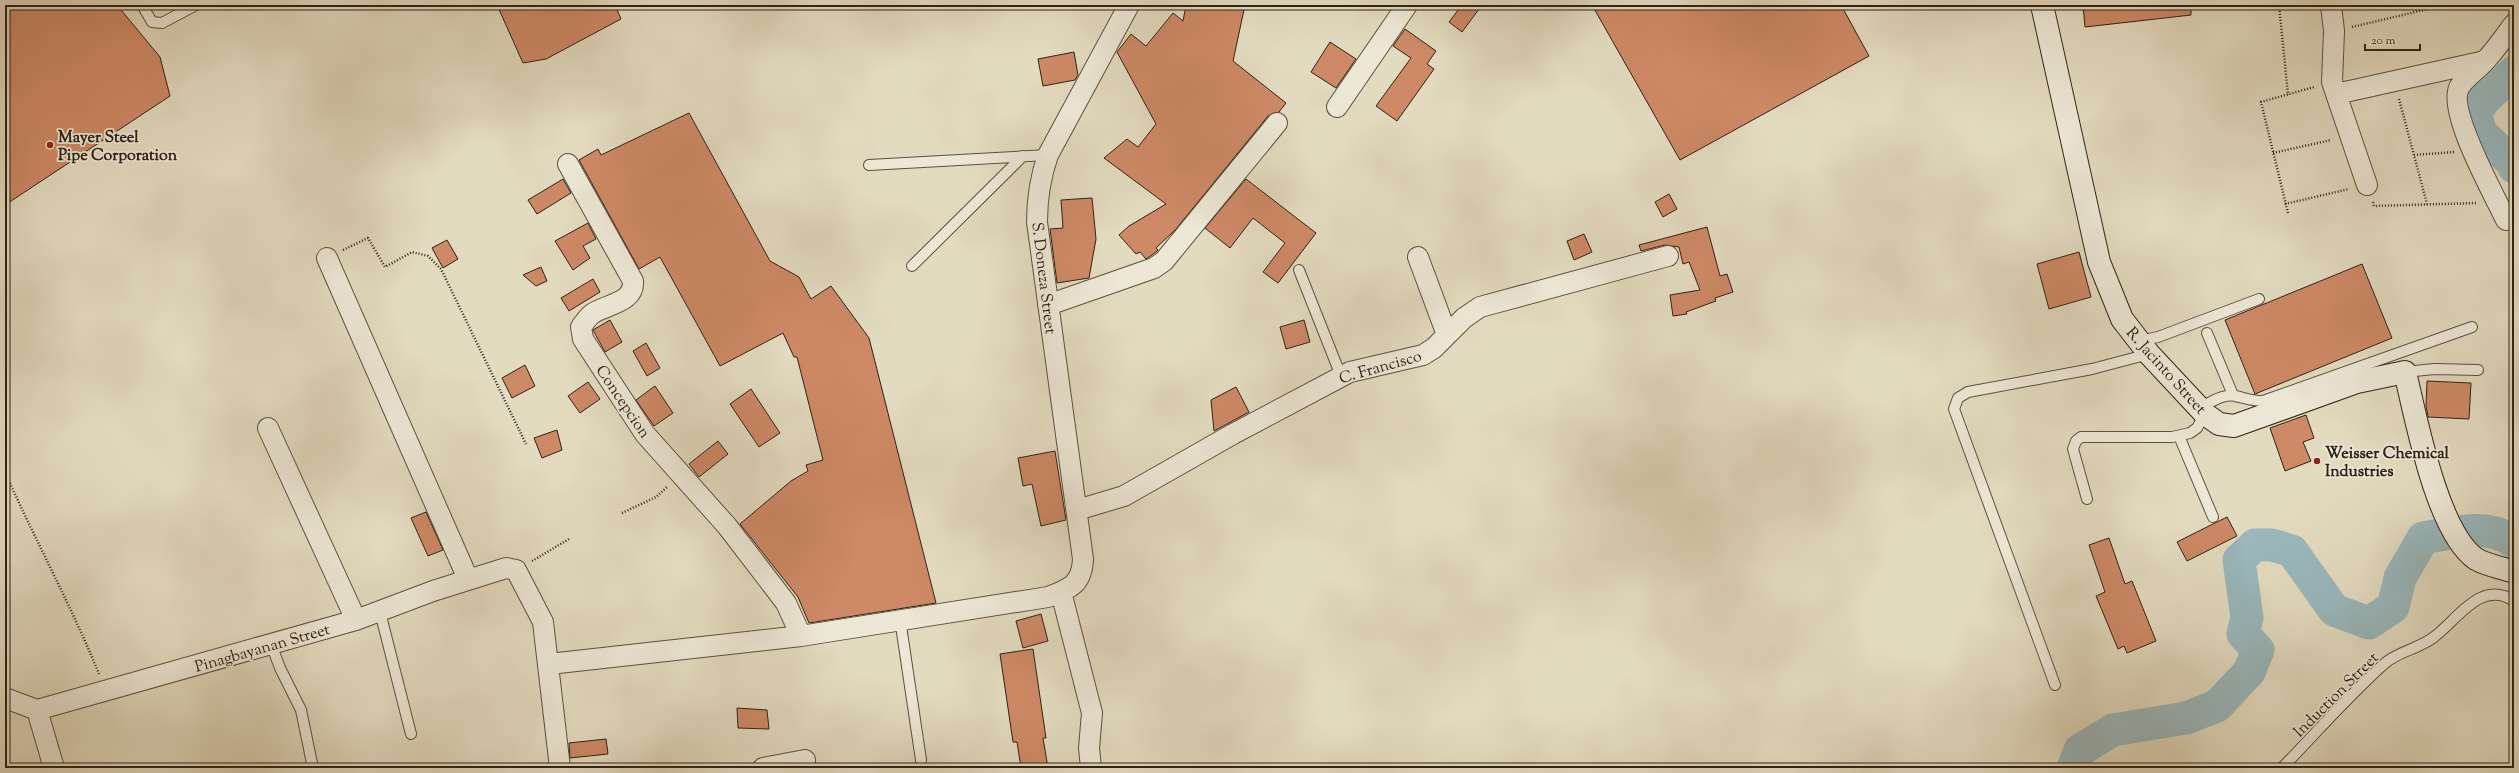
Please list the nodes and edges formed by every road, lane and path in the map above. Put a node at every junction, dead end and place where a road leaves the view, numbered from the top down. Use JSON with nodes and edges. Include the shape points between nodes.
{"nodes":[{"id":1,"x":142,"y":5,"type":"edge"},
{"id":2,"x":196,"y":5,"type":"edge"},
{"id":3,"x":1130,"y":5,"type":"edge"},
{"id":4,"x":1406,"y":5,"type":"edge"},
{"id":5,"x":2042,"y":5,"type":"edge"},
{"id":6,"x":2279,"y":5,"type":"edge"},
{"id":7,"x":2331,"y":5,"type":"edge"},
{"id":8,"x":2445,"y":5,"type":"edge"},
{"id":9,"x":2514,"y":24,"type":"edge"},
{"id":10,"x":2334,"y":31,"type":"junction"},
{"id":11,"x":2485,"y":61,"type":"junction"},
{"id":12,"x":2394,"y":83,"type":"junction"},
{"id":13,"x":2334,"y":88,"type":"junction"},
{"id":14,"x":2288,"y":95,"type":"junction"},
{"id":15,"x":1337,"y":107,"type":"dead end"},
{"id":16,"x":1277,"y":123,"type":"dead end"},
{"id":17,"x":2350,"y":135,"type":"junction"},
{"id":18,"x":2473,"y":151,"type":"junction"},
{"id":19,"x":2273,"y":153,"type":"junction"},
{"id":20,"x":1048,"y":155,"type":"junction"},
{"id":21,"x":2414,"y":155,"type":"junction"},
{"id":22,"x":1023,"y":156,"type":"junction"},
{"id":23,"x":568,"y":164,"type":"dead end"},
{"id":24,"x":869,"y":165,"type":"dead end"},
{"id":25,"x":2367,"y":184,"type":"junction"},
{"id":26,"x":2286,"y":204,"type":"junction"},
{"id":27,"x":2427,"y":204,"type":"junction"},
{"id":28,"x":2502,"y":211,"type":"joint"},
{"id":29,"x":2288,"y":213,"type":"dead end"},
{"id":30,"x":1668,"y":256,"type":"dead end"},
{"id":31,"x":1418,"y":257,"type":"dead end"},
{"id":32,"x":327,"y":258,"type":"joint"},
{"id":33,"x":912,"y":266,"type":"dead end"},
{"id":34,"x":1299,"y":270,"type":"dead end"},
{"id":35,"x":2258,"y":299,"type":"dead end"},
{"id":36,"x":1048,"y":305,"type":"junction"},
{"id":37,"x":2472,"y":327,"type":"dead end"},
{"id":38,"x":2207,"y":333,"type":"dead end"},
{"id":39,"x":1447,"y":335,"type":"junction"},
{"id":40,"x":2144,"y":348,"type":"junction"},
{"id":41,"x":2478,"y":370,"type":"dead end"},
{"id":42,"x":2405,"y":372,"type":"junction"},
{"id":43,"x":1342,"y":376,"type":"junction"},
{"id":44,"x":2233,"y":395,"type":"junction"},
{"id":45,"x":2202,"y":411,"type":"junction"},
{"id":46,"x":268,"y":428,"type":"dead end"},
{"id":47,"x":2179,"y":436,"type":"junction"},
{"id":48,"x":526,"y":444,"type":"dead end"},
{"id":49,"x":5,"y":472,"type":"edge"},
{"id":50,"x":681,"y":475,"type":"junction"},
{"id":51,"x":2087,"y":499,"type":"dead end"},
{"id":52,"x":1077,"y":510,"type":"junction"},
{"id":53,"x":622,"y":513,"type":"dead end"},
{"id":54,"x":2213,"y":517,"type":"dead end"},
{"id":55,"x":569,"y":538,"type":"dead end"},
{"id":56,"x":516,"y":570,"type":"junction"},
{"id":57,"x":2514,"y":572,"type":"edge"},
{"id":58,"x":468,"y":579,"type":"junction"},
{"id":59,"x":1061,"y":592,"type":"junction"},
{"id":60,"x":2514,"y":601,"type":"edge"},
{"id":61,"x":380,"y":612,"type":"junction"},
{"id":62,"x":900,"y":619,"type":"junction"},
{"id":63,"x":356,"y":620,"type":"junction"},
{"id":64,"x":801,"y":636,"type":"junction"},
{"id":65,"x":271,"y":644,"type":"junction"},
{"id":66,"x":549,"y":664,"type":"junction"},
{"id":67,"x":2055,"y":685,"type":"dead end"},
{"id":68,"x":106,"y":691,"type":"junction"},
{"id":69,"x":5,"y":698,"type":"edge"},
{"id":70,"x":37,"y":710,"type":"junction"},
{"id":71,"x":411,"y":734,"type":"dead end"},
{"id":72,"x":805,"y":760,"type":"dead end"},
{"id":73,"x":921,"y":760,"type":"dead end"},
{"id":74,"x":54,"y":768,"type":"edge"},
{"id":75,"x":313,"y":768,"type":"edge"},
{"id":76,"x":560,"y":768,"type":"edge"},
{"id":77,"x":763,"y":768,"type":"edge"},
{"id":78,"x":1091,"y":768,"type":"edge"},
{"id":79,"x":2282,"y":768,"type":"edge"}],
"edges":[{"from":1,"to":2,"type":"lane","via":[[152,22],[162,23]]},
{"from":3,"to":20,"type":"street","name":"S. Doneza Street"},
{"from":4,"to":15,"type":"street"},
{"from":5,"to":40,"type":"street","name":"R. Jacinto Street","via":[[2099,262],[2122,319]]},
{"from":6,"to":14,"type":"path"},
{"from":7,"to":10,"type":"street"},
{"from":8,"to":10,"type":"path"},
{"from":9,"to":11,"type":"street"},
{"from":10,"to":13,"type":"street"},
{"from":11,"to":12,"type":"street"},
{"from":11,"to":18,"type":"street","via":[[2459,87],[2456,99],[2458,114]]},
{"from":12,"to":13,"type":"street"},
{"from":12,"to":21,"type":"path"},
{"from":13,"to":14,"type":"path"},
{"from":13,"to":17,"type":"street"},
{"from":14,"to":19,"type":"path","via":[[2261,102]]},
{"from":16,"to":36,"type":"street","via":[[1164,261],[1154,268]]},
{"from":17,"to":19,"type":"path"},
{"from":17,"to":25,"type":"street"},
{"from":18,"to":21,"type":"path"},
{"from":18,"to":28,"type":"street"},
{"from":19,"to":26,"type":"path"},
{"from":20,"to":22,"type":"lane"},
{"from":20,"to":36,"type":"street","name":"S. Doneza Street","via":[[1039,179],[1037,222]]},
{"from":21,"to":27,"type":"path"},
{"from":22,"to":24,"type":"lane"},
{"from":22,"to":33,"type":"lane"},
{"from":23,"to":50,"type":"street","name":"Concepcion","via":[[633,281],[634,289],[630,296],[591,314],[581,327],[583,339],[645,434]]},
{"from":25,"to":26,"type":"path"},
{"from":25,"to":27,"type":"path","via":[[2374,206]]},
{"from":26,"to":29,"type":"path"},
{"from":27,"to":28,"type":"path"},
{"from":30,"to":39,"type":"street","name":"C. Francisco","via":[[1487,304],[1464,318]]},
{"from":31,"to":39,"type":"street"},
{"from":32,"to":48,"type":"path","via":[[368,238],[385,267],[412,252],[428,256],[441,269]]},
{"from":32,"to":58,"type":"street"},
{"from":34,"to":43,"type":"lane"},
{"from":35,"to":40,"type":"lane","via":[[2158,337]]},
{"from":36,"to":52,"type":"street","name":"S. Doneza Street"},
{"from":37,"to":44,"type":"lane","via":[[2263,401],[2249,401]]},
{"from":38,"to":44,"type":"lane"},
{"from":39,"to":43,"type":"street","name":"C. Francisco","via":[[1423,355]]},
{"from":40,"to":45,"type":"street","name":"R. Jacinto Street"},
{"from":40,"to":67,"type":"lane","via":[[2092,369],[1968,392],[1958,398],[1954,408]]},
{"from":41,"to":42,"type":"lane","via":[[2434,369]]},
{"from":42,"to":45,"type":"street","name":"R. Jacinto Street","via":[[2357,382],[2234,426],[2219,424]]},
{"from":42,"to":57,"type":"street","via":[[2434,488],[2463,547],[2477,559]]},
{"from":43,"to":52,"type":"street","name":"C. Francisco","via":[[1124,496]]},
{"from":44,"to":45,"type":"lane","via":[[2210,402]]},
{"from":45,"to":47,"type":"lane","via":[[2197,428]]},
{"from":46,"to":63,"type":"street"},
{"from":47,"to":51,"type":"lane","via":[[2081,437],[2073,449]]},
{"from":47,"to":54,"type":"lane"},
{"from":49,"to":68,"type":"path","via":[[40,550],[76,617]]},
{"from":50,"to":53,"type":"path","via":[[656,497]]},
{"from":50,"to":64,"type":"street","name":"Concepcion","via":[[727,526],[786,603]]},
{"from":52,"to":59,"type":"street","name":"S. Doneza Street","via":[[1084,559],[1083,572],[1077,582]]},
{"from":55,"to":56,"type":"path"},
{"from":56,"to":58,"type":"street","name":"Pinagbayanan Street","via":[[494,570]]},
{"from":56,"to":66,"type":"street","via":[[543,622]]},
{"from":58,"to":61,"type":"street","name":"Pinagbayanan Street"},
{"from":59,"to":62,"type":"street","via":[[1048,597]]},
{"from":59,"to":78,"type":"street","via":[[1092,713],[1089,752]]},
{"from":60,"to":79,"type":"lane","name":"Induction Street","via":[[2502,594],[2489,594],[2476,599],[2429,641],[2385,663]]},
{"from":61,"to":63,"type":"street","name":"Pinagbayanan Street"},
{"from":61,"to":71,"type":"lane"},
{"from":62,"to":64,"type":"street"},
{"from":62,"to":73,"type":"lane"},
{"from":63,"to":65,"type":"street","name":"Pinagbayanan Street"},
{"from":64,"to":66,"type":"street"},
{"from":65,"to":68,"type":"street","name":"Pinagbayanan Street"},
{"from":65,"to":75,"type":"lane","via":[[301,710]]},
{"from":66,"to":76,"type":"street"},
{"from":68,"to":70,"type":"street","name":"Pinagbayanan Street"},
{"from":69,"to":70,"type":"street"},
{"from":70,"to":74,"type":"street"},
{"from":72,"to":77,"type":"street"}]}
